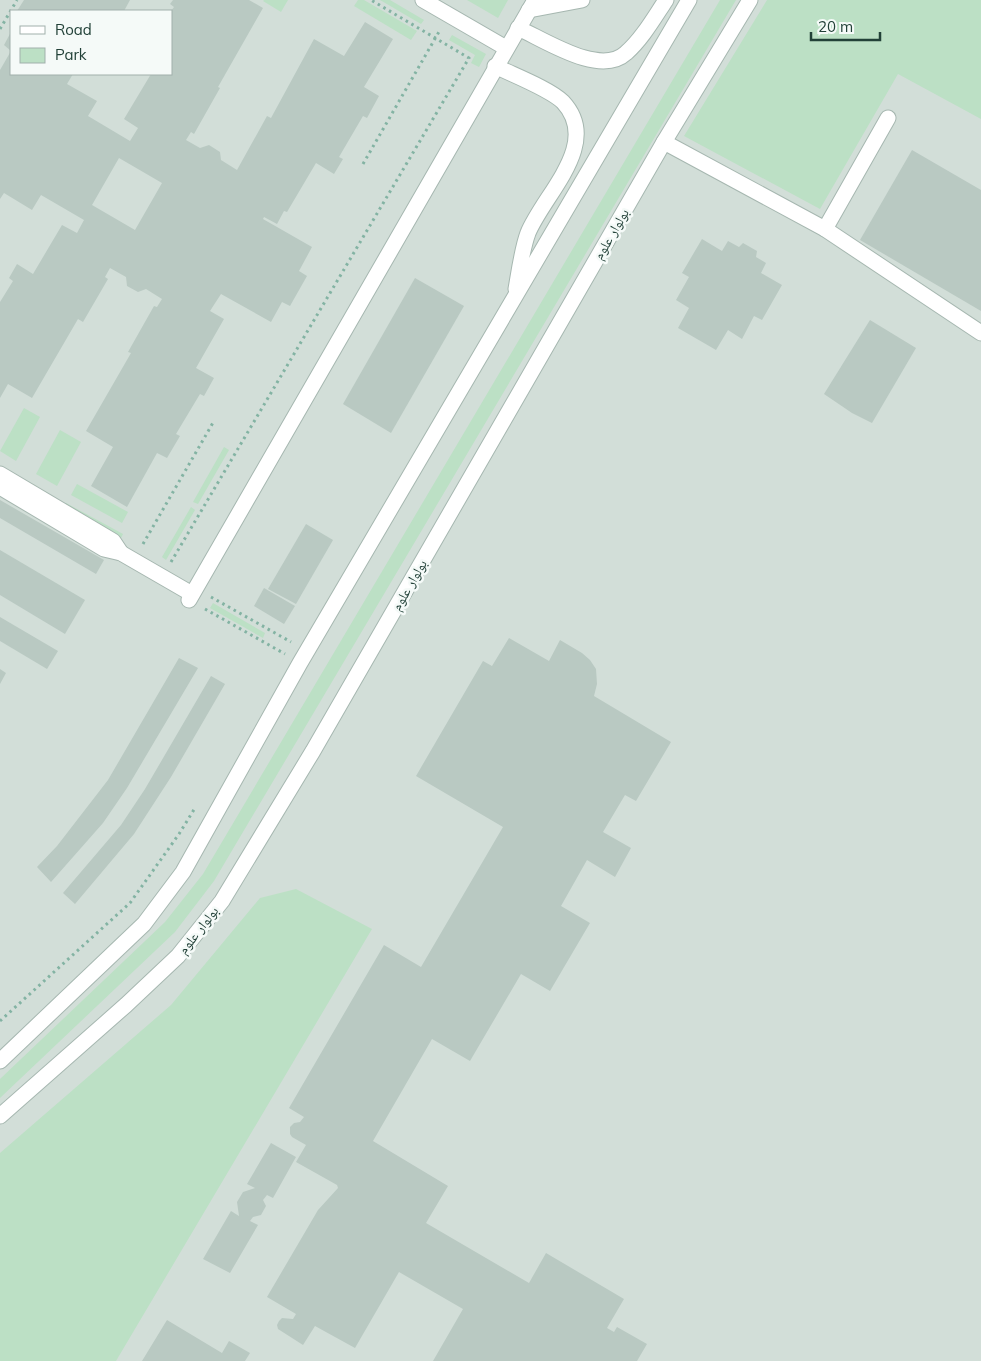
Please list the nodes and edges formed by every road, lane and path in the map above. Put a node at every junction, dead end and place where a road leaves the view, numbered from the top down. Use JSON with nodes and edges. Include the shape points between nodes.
{"nodes":[{"id":1,"x":371,"y":0,"type":"edge"},
{"id":2,"x":423,"y":0,"type":"edge"},
{"id":3,"x":582,"y":0,"type":"edge"},
{"id":4,"x":666,"y":0,"type":"edge"},
{"id":5,"x":689,"y":0,"type":"edge"},
{"id":6,"x":750,"y":0,"type":"edge"},
{"id":7,"x":532,"y":5,"type":"edge"},
{"id":8,"x":10,"y":12,"type":"edge"},
{"id":9,"x":518,"y":28,"type":"junction"},
{"id":10,"x":0,"y":29,"type":"edge"},
{"id":11,"x":436,"y":38,"type":"junction"},
{"id":12,"x":506,"y":48,"type":"junction"},
{"id":13,"x":495,"y":66,"type":"junction"},
{"id":14,"x":888,"y":118,"type":"dead end"},
{"id":15,"x":664,"y":142,"type":"junction"},
{"id":16,"x":363,"y":164,"type":"dead end"},
{"id":17,"x":825,"y":229,"type":"junction"},
{"id":18,"x":512,"y":302,"type":"junction"},
{"id":19,"x":981,"y":333,"type":"edge"},
{"id":20,"x":214,"y":421,"type":"dead end"},
{"id":21,"x":0,"y":474,"type":"edge"},
{"id":22,"x":0,"y":487,"type":"edge"},
{"id":23,"x":140,"y":550,"type":"dead end"},
{"id":24,"x":121,"y":553,"type":"junction"},
{"id":25,"x":168,"y":567,"type":"dead end"},
{"id":26,"x":192,"y":594,"type":"junction"},
{"id":27,"x":304,"y":657,"type":"junction"},
{"id":28,"x":200,"y":800,"type":"dead end"},
{"id":29,"x":0,"y":1022,"type":"edge"},
{"id":30,"x":0,"y":1061,"type":"edge"},
{"id":31,"x":0,"y":1116,"type":"edge"}],
"edges":[{"from":1,"to":11,"type":"path"},
{"from":2,"to":12,"type":"lane"},
{"from":3,"to":7,"type":"lane"},
{"from":4,"to":9,"type":"lane","via":[[625,54],[607,62],[572,54]]},
{"from":5,"to":18,"type":"lane"},
{"from":6,"to":15,"type":"lane","name":"بولوار علوم"},
{"from":7,"to":9,"type":"lane"},
{"from":8,"to":10,"type":"path"},
{"from":9,"to":12,"type":"lane"},
{"from":11,"to":16,"type":"path"},
{"from":11,"to":25,"type":"path","via":[[469,58]]},
{"from":12,"to":13,"type":"lane"},
{"from":13,"to":18,"type":"lane","via":[[562,101],[571,113],[577,132],[574,155],[528,233]]},
{"from":13,"to":26,"type":"lane"},
{"from":14,"to":17,"type":"lane"},
{"from":15,"to":17,"type":"lane"},
{"from":15,"to":31,"type":"lane","name":"بولوار علوم","via":[[313,751],[222,900],[178,956]]},
{"from":17,"to":19,"type":"lane"},
{"from":18,"to":27,"type":"lane"},
{"from":20,"to":23,"type":"path"},
{"from":21,"to":24,"type":"lane","via":[[113,541]]},
{"from":22,"to":24,"type":"lane","via":[[104,549]]},
{"from":24,"to":26,"type":"lane"},
{"from":26,"to":27,"type":"path"},
{"from":26,"to":27,"type":"path"},
{"from":27,"to":30,"type":"lane","via":[[183,872],[144,924]]},
{"from":28,"to":29,"type":"path","via":[[180,834],[130,903]]}]}
